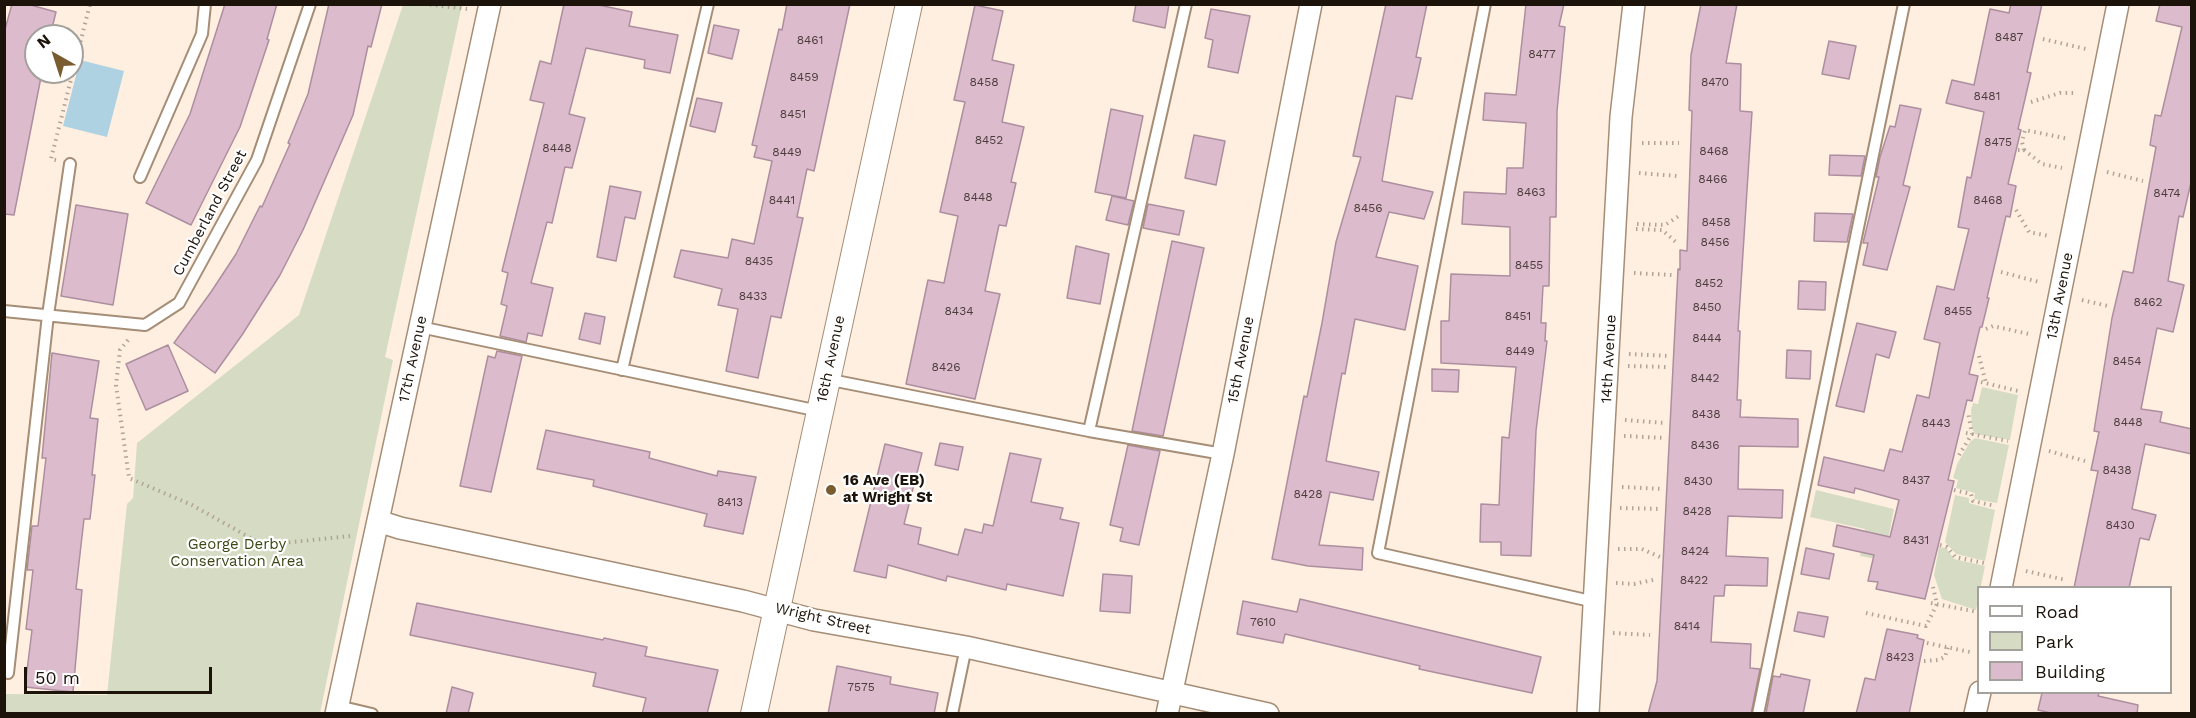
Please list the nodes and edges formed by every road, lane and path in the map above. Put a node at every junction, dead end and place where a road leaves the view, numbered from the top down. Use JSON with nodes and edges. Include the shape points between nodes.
{"nodes":[{"id":1,"x":90,"y":4,"type":"edge"},
{"id":2,"x":205,"y":4,"type":"edge"},
{"id":3,"x":310,"y":4,"type":"edge"},
{"id":4,"x":424,"y":4,"type":"edge"},
{"id":5,"x":708,"y":4,"type":"edge"},
{"id":6,"x":909,"y":4,"type":"edge"},
{"id":7,"x":1186,"y":4,"type":"edge"},
{"id":8,"x":1311,"y":4,"type":"edge"},
{"id":9,"x":1485,"y":4,"type":"edge"},
{"id":10,"x":1634,"y":4,"type":"edge"},
{"id":11,"x":1904,"y":4,"type":"edge"},
{"id":12,"x":2118,"y":4,"type":"edge"},
{"id":13,"x":490,"y":8,"type":"edge"},
{"id":14,"x":2043,"y":39,"type":"dead end"},
{"id":15,"x":2089,"y":50,"type":"dead end"},
{"id":16,"x":2080,"y":94,"type":"dead end"},
{"id":17,"x":2031,"y":102,"type":"dead end"},
{"id":18,"x":2072,"y":140,"type":"dead end"},
{"id":19,"x":1638,"y":143,"type":"dead end"},
{"id":20,"x":1679,"y":143,"type":"dead end"},
{"id":21,"x":2018,"y":150,"type":"dead end"},
{"id":22,"x":2024,"y":150,"type":"junction"},
{"id":23,"x":70,"y":164,"type":"joint"},
{"id":24,"x":2066,"y":168,"type":"dead end"},
{"id":25,"x":2103,"y":172,"type":"dead end"},
{"id":26,"x":1639,"y":173,"type":"dead end"},
{"id":27,"x":1677,"y":176,"type":"dead end"},
{"id":28,"x":140,"y":177,"type":"dead end"},
{"id":29,"x":2143,"y":181,"type":"dead end"},
{"id":30,"x":2016,"y":210,"type":"dead end"},
{"id":31,"x":1679,"y":216,"type":"dead end"},
{"id":32,"x":1636,"y":224,"type":"dead end"},
{"id":33,"x":1635,"y":229,"type":"dead end"},
{"id":34,"x":2052,"y":236,"type":"dead end"},
{"id":35,"x":1677,"y":243,"type":"dead end"},
{"id":36,"x":2001,"y":272,"type":"dead end"},
{"id":37,"x":1633,"y":273,"type":"dead end"},
{"id":38,"x":1672,"y":275,"type":"dead end"},
{"id":39,"x":2043,"y":283,"type":"dead end"},
{"id":40,"x":2078,"y":299,"type":"dead end"},
{"id":41,"x":2108,"y":306,"type":"dead end"},
{"id":42,"x":4,"y":311,"type":"edge"},
{"id":43,"x":48,"y":315,"type":"junction"},
{"id":44,"x":138,"y":324,"type":"junction"},
{"id":45,"x":420,"y":327,"type":"junction"},
{"id":46,"x":1986,"y":329,"type":"dead end"},
{"id":47,"x":2033,"y":335,"type":"dead end"},
{"id":48,"x":1628,"y":354,"type":"dead end"},
{"id":49,"x":1669,"y":356,"type":"dead end"},
{"id":50,"x":1979,"y":356,"type":"dead end"},
{"id":51,"x":1628,"y":366,"type":"dead end"},
{"id":52,"x":1667,"y":367,"type":"dead end"},
{"id":53,"x":622,"y":370,"type":"junction"},
{"id":54,"x":826,"y":379,"type":"junction"},
{"id":55,"x":2022,"y":392,"type":"dead end"},
{"id":56,"x":819,"y":411,"type":"junction"},
{"id":57,"x":1968,"y":412,"type":"dead end"},
{"id":58,"x":1624,"y":420,"type":"dead end"},
{"id":59,"x":1665,"y":423,"type":"dead end"},
{"id":60,"x":1089,"y":431,"type":"junction"},
{"id":61,"x":1966,"y":433,"type":"dead end"},
{"id":62,"x":1972,"y":434,"type":"junction"},
{"id":63,"x":1624,"y":436,"type":"dead end"},
{"id":64,"x":1665,"y":438,"type":"dead end"},
{"id":65,"x":2012,"y":442,"type":"dead end"},
{"id":66,"x":2048,"y":451,"type":"dead end"},
{"id":67,"x":1223,"y":454,"type":"junction"},
{"id":68,"x":1959,"y":455,"type":"dead end"},
{"id":69,"x":2085,"y":460,"type":"dead end"},
{"id":70,"x":1621,"y":487,"type":"dead end"},
{"id":71,"x":1664,"y":489,"type":"dead end"},
{"id":72,"x":1954,"y":490,"type":"dead end"},
{"id":73,"x":1999,"y":507,"type":"dead end"},
{"id":74,"x":1619,"y":508,"type":"dead end"},
{"id":75,"x":1662,"y":509,"type":"dead end"},
{"id":76,"x":378,"y":521,"type":"junction"},
{"id":77,"x":356,"y":537,"type":"dead end"},
{"id":78,"x":1940,"y":545,"type":"dead end"},
{"id":79,"x":1617,"y":549,"type":"dead end"},
{"id":80,"x":1662,"y":558,"type":"dead end"},
{"id":81,"x":1988,"y":564,"type":"dead end"},
{"id":82,"x":2025,"y":571,"type":"dead end"},
{"id":83,"x":1657,"y":579,"type":"dead end"},
{"id":84,"x":2066,"y":580,"type":"dead end"},
{"id":85,"x":1615,"y":583,"type":"dead end"},
{"id":86,"x":1933,"y":586,"type":"dead end"},
{"id":87,"x":2001,"y":586,"type":"edge"},
{"id":88,"x":1596,"y":602,"type":"junction"},
{"id":89,"x":1931,"y":603,"type":"dead end"},
{"id":90,"x":1937,"y":604,"type":"junction"},
{"id":91,"x":776,"y":608,"type":"junction"},
{"id":92,"x":1977,"y":612,"type":"edge"},
{"id":93,"x":1866,"y":613,"type":"dead end"},
{"id":94,"x":1612,"y":633,"type":"dead end"},
{"id":95,"x":1650,"y":634,"type":"dead end"},
{"id":96,"x":1927,"y":643,"type":"dead end"},
{"id":97,"x":966,"y":647,"type":"junction"},
{"id":98,"x":1948,"y":647,"type":"junction"},
{"id":99,"x":1970,"y":652,"type":"dead end"},
{"id":100,"x":1924,"y":661,"type":"dead end"},
{"id":101,"x":8,"y":673,"type":"dead end"},
{"id":102,"x":1173,"y":693,"type":"junction"},
{"id":103,"x":1980,"y":694,"type":"edge"},
{"id":104,"x":337,"y":710,"type":"edge"},
{"id":105,"x":372,"y":714,"type":"edge"},
{"id":106,"x":754,"y":714,"type":"edge"},
{"id":107,"x":952,"y":714,"type":"edge"},
{"id":108,"x":1167,"y":714,"type":"edge"},
{"id":109,"x":1268,"y":714,"type":"edge"},
{"id":110,"x":1588,"y":714,"type":"edge"},
{"id":111,"x":1758,"y":714,"type":"edge"},
{"id":112,"x":1975,"y":714,"type":"edge"}],
"edges":[{"from":1,"to":23,"type":"path","via":[[51,159]]},
{"from":2,"to":28,"type":"lane","via":[[202,34]]},
{"from":3,"to":44,"type":"lane","name":"Cumberland Street","via":[[257,160],[180,303],[145,325]]},
{"from":4,"to":13,"type":"path"},
{"from":5,"to":53,"type":"lane"},
{"from":6,"to":54,"type":"street","name":"16th Avenue"},
{"from":7,"to":60,"type":"lane"},
{"from":8,"to":67,"type":"street","name":"15th Avenue"},
{"from":9,"to":88,"type":"lane","via":[[1378,553]]},
{"from":10,"to":88,"type":"street","name":"14th Avenue","via":[[1621,117]]},
{"from":11,"to":111,"type":"lane"},
{"from":12,"to":87,"type":"street","name":"13th Avenue"},
{"from":13,"to":45,"type":"street","name":"17th Avenue"},
{"from":14,"to":15,"type":"path"},
{"from":16,"to":17,"type":"path","via":[[2060,93]]},
{"from":18,"to":22,"type":"path","via":[[2025,130]]},
{"from":19,"to":20,"type":"path"},
{"from":21,"to":22,"type":"path"},
{"from":22,"to":24,"type":"path","via":[[2042,164]]},
{"from":23,"to":43,"type":"lane"},
{"from":25,"to":29,"type":"path"},
{"from":26,"to":27,"type":"path"},
{"from":30,"to":34,"type":"path","via":[[2029,232]]},
{"from":31,"to":32,"type":"path","via":[[1665,225]]},
{"from":33,"to":35,"type":"path","via":[[1662,230]]},
{"from":36,"to":39,"type":"path"},
{"from":37,"to":38,"type":"path"},
{"from":40,"to":41,"type":"path"},
{"from":42,"to":43,"type":"lane","name":"Cumberland Street"},
{"from":43,"to":44,"type":"lane","name":"Cumberland Street"},
{"from":43,"to":101,"type":"lane"},
{"from":44,"to":77,"type":"path","via":[[120,350],[116,385],[129,478],[192,505],[263,545]]},
{"from":45,"to":53,"type":"lane"},
{"from":45,"to":76,"type":"street","name":"17th Avenue"},
{"from":46,"to":47,"type":"path","via":[[1993,326]]},
{"from":48,"to":49,"type":"path"},
{"from":50,"to":55,"type":"path","via":[[1984,382]]},
{"from":51,"to":52,"type":"path"},
{"from":53,"to":56,"type":"lane"},
{"from":54,"to":56,"type":"street","name":"16th Avenue"},
{"from":54,"to":60,"type":"lane"},
{"from":56,"to":91,"type":"street","name":"16th Avenue"},
{"from":57,"to":62,"type":"path"},
{"from":58,"to":59,"type":"path"},
{"from":60,"to":67,"type":"lane"},
{"from":61,"to":62,"type":"path"},
{"from":62,"to":65,"type":"path"},
{"from":62,"to":68,"type":"path"},
{"from":63,"to":64,"type":"path"},
{"from":66,"to":69,"type":"path"},
{"from":67,"to":102,"type":"street","name":"15th Avenue"},
{"from":70,"to":71,"type":"path"},
{"from":72,"to":73,"type":"path","via":[[1971,494],[1973,501]]},
{"from":74,"to":75,"type":"path"},
{"from":76,"to":91,"type":"street","name":"Wright Street"},
{"from":76,"to":104,"type":"street","name":"17th Avenue"},
{"from":78,"to":81,"type":"path","via":[[1955,557]]},
{"from":79,"to":80,"type":"path","via":[[1642,549]]},
{"from":82,"to":84,"type":"path"},
{"from":83,"to":85,"type":"path"},
{"from":86,"to":90,"type":"path"},
{"from":88,"to":110,"type":"street","name":"14th Avenue"},
{"from":89,"to":90,"type":"path"},
{"from":90,"to":92,"type":"path"},
{"from":90,"to":93,"type":"path","via":[[1926,626]]},
{"from":91,"to":97,"type":"street","name":"Wright Street","via":[[814,620]]},
{"from":91,"to":106,"type":"street","name":"16th Avenue"},
{"from":94,"to":95,"type":"path"},
{"from":96,"to":98,"type":"path"},
{"from":97,"to":102,"type":"street","name":"Wright Street"},
{"from":97,"to":107,"type":"lane"},
{"from":98,"to":99,"type":"path"},
{"from":98,"to":100,"type":"path","via":[[1945,657]]},
{"from":102,"to":108,"type":"street","name":"15th Avenue"},
{"from":102,"to":109,"type":"street","name":"Wright Street"},
{"from":103,"to":112,"type":"street"},
{"from":104,"to":105,"type":"lane"}]}
